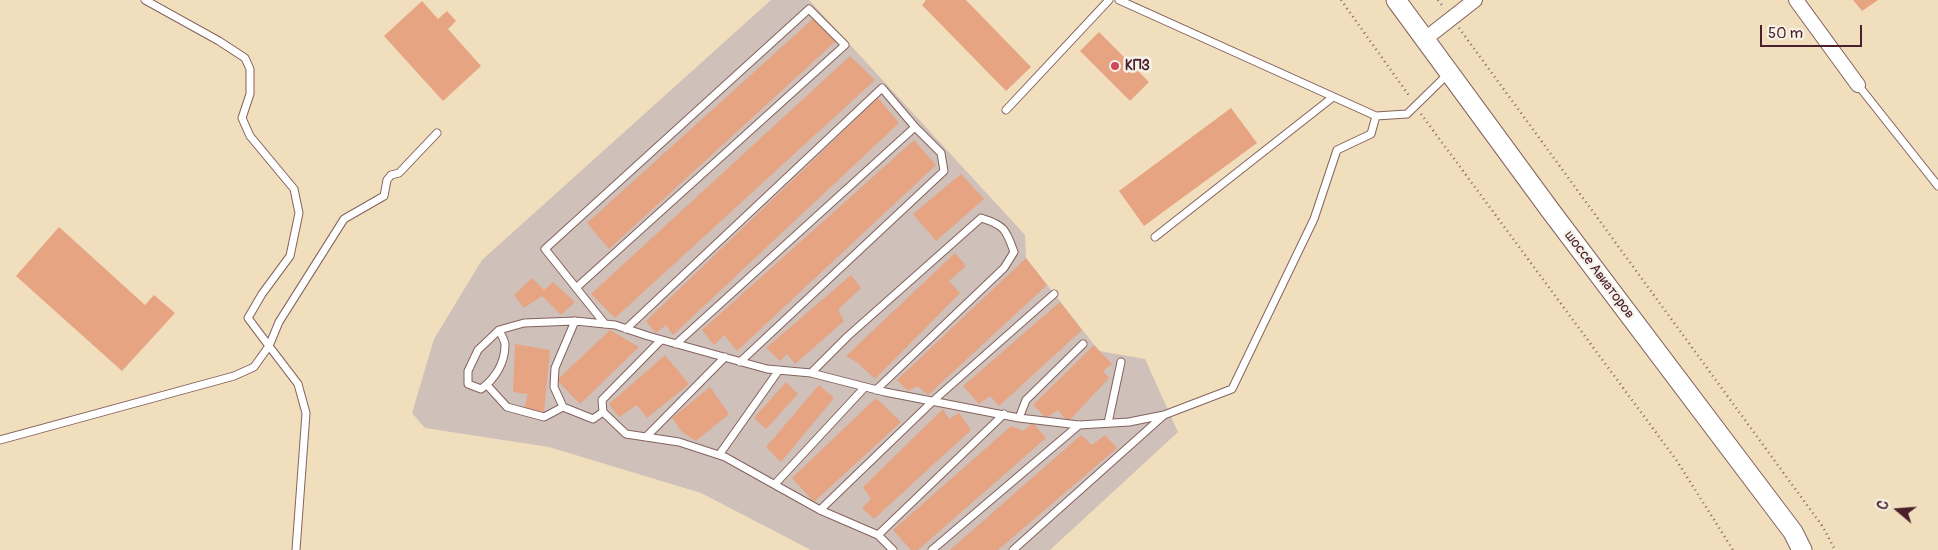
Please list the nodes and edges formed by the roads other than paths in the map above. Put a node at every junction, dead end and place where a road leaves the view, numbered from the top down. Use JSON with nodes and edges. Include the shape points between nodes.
{"nodes":[{"id":1,"x":146,"y":0,"type":"edge"},
{"id":2,"x":1108,"y":0,"type":"edge"},
{"id":3,"x":1119,"y":0,"type":"edge"},
{"id":4,"x":1396,"y":0,"type":"edge"},
{"id":5,"x":1475,"y":0,"type":"edge"},
{"id":6,"x":1796,"y":0,"type":"edge"},
{"id":7,"x":1425,"y":39,"type":"junction"},
{"id":8,"x":1449,"y":72,"type":"junction"},
{"id":9,"x":1858,"y":84,"type":"joint"},
{"id":10,"x":1333,"y":97,"type":"junction"},
{"id":11,"x":1006,"y":110,"type":"dead end"},
{"id":12,"x":1376,"y":116,"type":"junction"},
{"id":13,"x":915,"y":127,"type":"junction"},
{"id":14,"x":437,"y":132,"type":"dead end"},
{"id":15,"x":1938,"y":186,"type":"edge"},
{"id":16,"x":1155,"y":238,"type":"dead end"},
{"id":17,"x":576,"y":288,"type":"junction"},
{"id":18,"x":1054,"y":294,"type":"dead end"},
{"id":19,"x":575,"y":321,"type":"junction"},
{"id":20,"x":605,"y":324,"type":"junction"},
{"id":21,"x":626,"y":328,"type":"junction"},
{"id":22,"x":500,"y":330,"type":"junction"},
{"id":23,"x":661,"y":340,"type":"junction"},
{"id":24,"x":676,"y":344,"type":"junction"},
{"id":25,"x":1083,"y":344,"type":"dead end"},
{"id":26,"x":269,"y":346,"type":"junction"},
{"id":27,"x":725,"y":357,"type":"junction"},
{"id":28,"x":740,"y":362,"type":"junction"},
{"id":29,"x":1121,"y":362,"type":"dead end"},
{"id":30,"x":779,"y":370,"type":"junction"},
{"id":31,"x":811,"y":373,"type":"junction"},
{"id":32,"x":487,"y":385,"type":"junction"},
{"id":33,"x":865,"y":387,"type":"junction"},
{"id":34,"x":876,"y":390,"type":"junction"},
{"id":35,"x":934,"y":400,"type":"junction"},
{"id":36,"x":563,"y":407,"type":"junction"},
{"id":37,"x":603,"y":412,"type":"junction"},
{"id":38,"x":1004,"y":414,"type":"junction"},
{"id":39,"x":1164,"y":415,"type":"junction"},
{"id":40,"x":1019,"y":418,"type":"junction"},
{"id":41,"x":1108,"y":423,"type":"junction"},
{"id":42,"x":1079,"y":425,"type":"junction"},
{"id":43,"x":646,"y":437,"type":"junction"},
{"id":44,"x":0,"y":440,"type":"edge"},
{"id":45,"x":719,"y":455,"type":"junction"},
{"id":46,"x":775,"y":484,"type":"junction"},
{"id":47,"x":820,"y":510,"type":"junction"},
{"id":48,"x":878,"y":535,"type":"junction"},
{"id":49,"x":296,"y":550,"type":"edge"},
{"id":50,"x":893,"y":550,"type":"edge"},
{"id":51,"x":932,"y":550,"type":"edge"},
{"id":52,"x":1013,"y":550,"type":"edge"},
{"id":53,"x":1802,"y":550,"type":"edge"}],
"edges":[{"from":1,"to":26,"type":"lane","via":[[245,58],[250,69],[250,94],[242,118],[250,136],[294,189],[299,213],[290,256],[248,318]]},
{"from":2,"to":11,"type":"lane"},
{"from":3,"to":10,"type":"lane"},
{"from":4,"to":7,"type":"street","name":"шоссе Авиаторов"},
{"from":5,"to":7,"type":"street"},
{"from":6,"to":9,"type":"street"},
{"from":7,"to":8,"type":"street","name":"шоссе Авиаторов"},
{"from":8,"to":12,"type":"lane","via":[[1407,114]]},
{"from":8,"to":53,"type":"street","name":"шоссе Авиаторов","via":[[1793,532]]},
{"from":9,"to":15,"type":"lane"},
{"from":10,"to":12,"type":"lane"},
{"from":10,"to":16,"type":"lane"},
{"from":12,"to":39,"type":"lane","via":[[1371,134],[1337,150],[1314,219],[1232,389]]},
{"from":13,"to":21,"type":"lane","via":[[882,88]]},
{"from":13,"to":24,"type":"lane"},
{"from":13,"to":28,"type":"lane","via":[[941,152],[944,171]]},
{"from":14,"to":26,"type":"lane","via":[[399,173],[391,174],[384,196],[344,219],[279,322]]},
{"from":17,"to":17,"type":"lane","via":[[545,249],[809,9],[844,45]]},
{"from":17,"to":20,"type":"lane"},
{"from":18,"to":35,"type":"lane"},
{"from":19,"to":20,"type":"lane"},
{"from":19,"to":22,"type":"lane","via":[[524,323]]},
{"from":19,"to":36,"type":"lane","via":[[554,368],[554,387]]},
{"from":20,"to":21,"type":"lane"},
{"from":21,"to":23,"type":"lane"},
{"from":22,"to":32,"type":"lane","via":[[505,343],[502,362]]},
{"from":22,"to":32,"type":"lane","via":[[478,350],[468,371],[468,384],[481,389]]},
{"from":23,"to":24,"type":"lane"},
{"from":23,"to":37,"type":"lane","via":[[602,400]]},
{"from":24,"to":27,"type":"lane"},
{"from":25,"to":40,"type":"lane","via":[[1026,400]]},
{"from":26,"to":44,"type":"lane","via":[[254,367],[234,376]]},
{"from":26,"to":49,"type":"lane","via":[[298,384],[306,413]]},
{"from":27,"to":28,"type":"lane"},
{"from":27,"to":43,"type":"lane"},
{"from":28,"to":30,"type":"lane"},
{"from":29,"to":41,"type":"lane"},
{"from":30,"to":31,"type":"lane"},
{"from":30,"to":45,"type":"lane"},
{"from":31,"to":33,"type":"lane"},
{"from":31,"to":34,"type":"lane","via":[[981,218],[998,223],[1009,237],[1014,252],[1004,268]]},
{"from":32,"to":36,"type":"lane","via":[[507,407],[544,417]]},
{"from":33,"to":34,"type":"lane"},
{"from":33,"to":46,"type":"lane"},
{"from":34,"to":35,"type":"lane"},
{"from":35,"to":38,"type":"lane"},
{"from":35,"to":47,"type":"lane"},
{"from":36,"to":37,"type":"lane","via":[[593,419]]},
{"from":37,"to":43,"type":"lane","via":[[626,434]]},
{"from":38,"to":40,"type":"lane"},
{"from":38,"to":48,"type":"lane"},
{"from":39,"to":41,"type":"lane"},
{"from":39,"to":52,"type":"lane"},
{"from":40,"to":42,"type":"lane"},
{"from":41,"to":42,"type":"lane"},
{"from":42,"to":51,"type":"lane"},
{"from":43,"to":45,"type":"lane","via":[[678,442]]},
{"from":45,"to":46,"type":"lane"},
{"from":46,"to":47,"type":"lane"},
{"from":47,"to":48,"type":"lane"},
{"from":48,"to":50,"type":"lane"}]}
